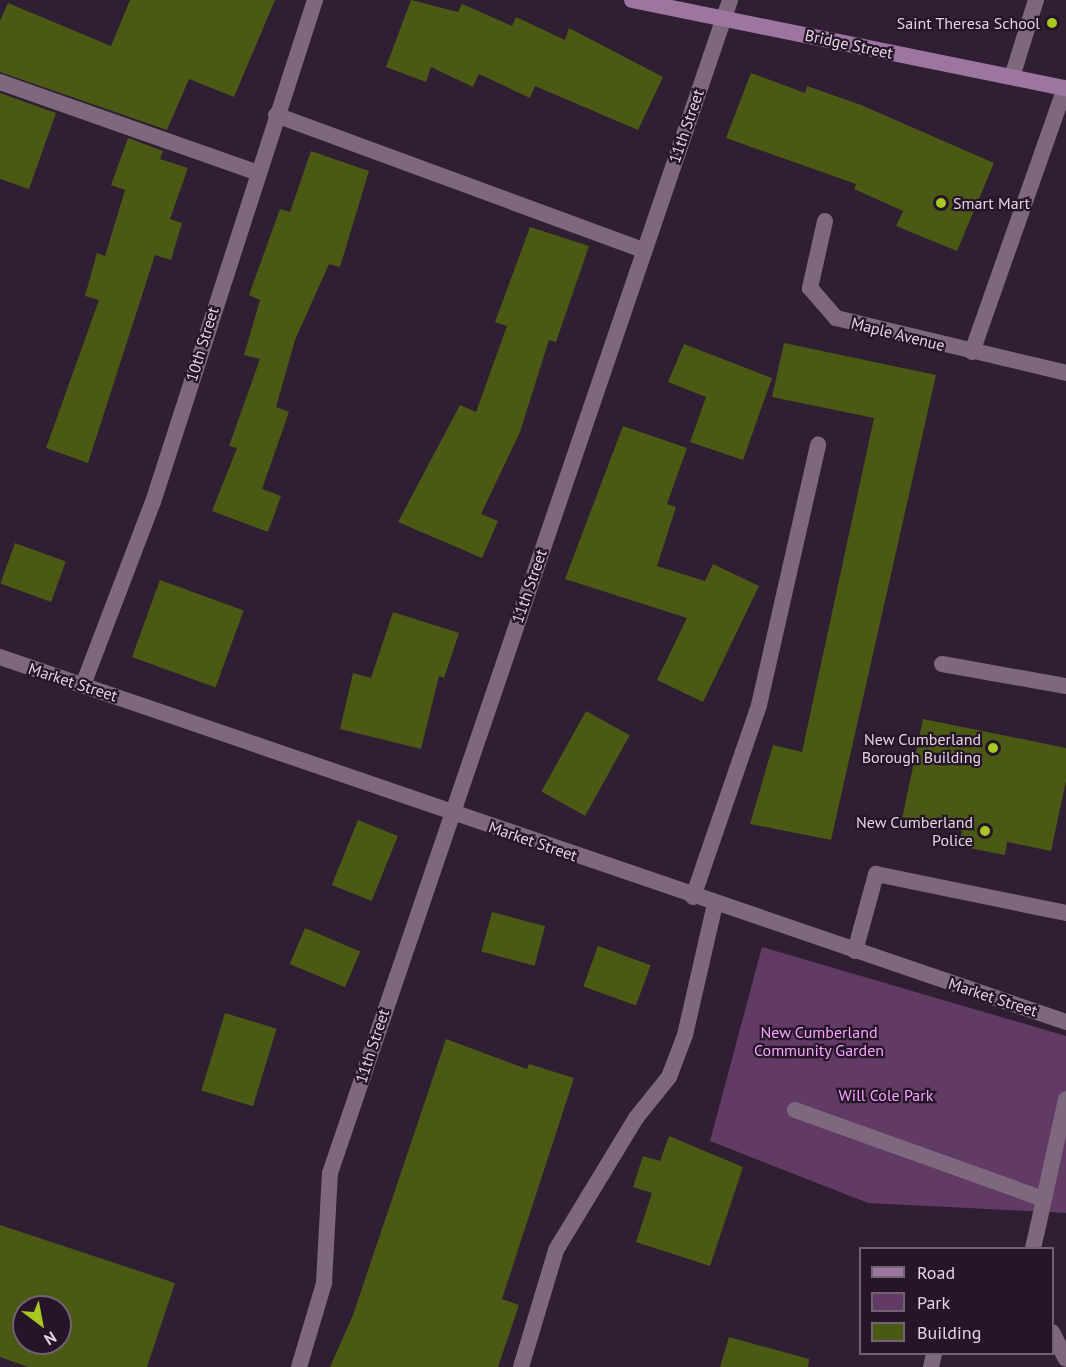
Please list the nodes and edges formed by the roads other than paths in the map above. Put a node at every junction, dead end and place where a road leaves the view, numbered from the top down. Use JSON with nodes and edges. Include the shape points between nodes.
{"nodes":[{"id":1,"x":315,"y":0,"type":"edge"},
{"id":2,"x":632,"y":0,"type":"edge"},
{"id":3,"x":730,"y":0,"type":"edge"},
{"id":4,"x":1036,"y":0,"type":"edge"},
{"id":5,"x":723,"y":18,"type":"junction"},
{"id":6,"x":1012,"y":77,"type":"junction"},
{"id":7,"x":0,"y":82,"type":"edge"},
{"id":8,"x":1066,"y":88,"type":"edge"},
{"id":9,"x":276,"y":115,"type":"junction"},
{"id":10,"x":256,"y":172,"type":"junction"},
{"id":11,"x":825,"y":221,"type":"dead end"},
{"id":12,"x":643,"y":250,"type":"junction"},
{"id":13,"x":972,"y":352,"type":"junction"},
{"id":14,"x":1066,"y":373,"type":"edge"},
{"id":15,"x":818,"y":445,"type":"dead end"},
{"id":16,"x":0,"y":657,"type":"edge"},
{"id":17,"x":942,"y":664,"type":"dead end"},
{"id":18,"x":83,"y":685,"type":"junction"},
{"id":19,"x":1066,"y":686,"type":"edge"},
{"id":20,"x":450,"y":812,"type":"junction"},
{"id":21,"x":693,"y":897,"type":"junction"},
{"id":22,"x":715,"y":904,"type":"junction"},
{"id":23,"x":1066,"y":913,"type":"edge"},
{"id":24,"x":855,"y":951,"type":"junction"},
{"id":25,"x":1066,"y":1022,"type":"edge"},
{"id":26,"x":1066,"y":1099,"type":"edge"},
{"id":27,"x":795,"y":1110,"type":"dead end"},
{"id":28,"x":1044,"y":1199,"type":"junction"},
{"id":29,"x":1033,"y":1247,"type":"edge"},
{"id":30,"x":1054,"y":1335,"type":"edge"},
{"id":31,"x":1064,"y":1361,"type":"edge"},
{"id":32,"x":299,"y":1367,"type":"edge"},
{"id":33,"x":521,"y":1367,"type":"edge"}],
"edges":[{"from":1,"to":9,"type":"street","name":"10th Street"},
{"from":2,"to":5,"type":"main road","name":"Bridge Street"},
{"from":3,"to":5,"type":"street","name":"11th Street"},
{"from":4,"to":6,"type":"street"},
{"from":5,"to":6,"type":"main road","name":"Bridge Street"},
{"from":5,"to":12,"type":"street","name":"11th Street"},
{"from":6,"to":8,"type":"main road","name":"Bridge Street"},
{"from":7,"to":10,"type":"street"},
{"from":8,"to":13,"type":"street"},
{"from":9,"to":10,"type":"street","name":"10th Street"},
{"from":9,"to":12,"type":"street"},
{"from":10,"to":18,"type":"street","name":"10th Street","via":[[153,502]]},
{"from":11,"to":13,"type":"street","name":"Maple Avenue","via":[[810,288],[818,303],[836,318]]},
{"from":12,"to":20,"type":"street","name":"11th Street"},
{"from":13,"to":14,"type":"street","name":"Maple Avenue"},
{"from":15,"to":21,"type":"street","via":[[759,705]]},
{"from":16,"to":18,"type":"street","name":"Market Street"},
{"from":17,"to":19,"type":"street"},
{"from":18,"to":20,"type":"street","name":"Market Street"},
{"from":20,"to":21,"type":"street","name":"Market Street"},
{"from":20,"to":32,"type":"street","name":"11th Street","via":[[330,1173],[324,1283]]},
{"from":21,"to":22,"type":"street","name":"Market Street"},
{"from":22,"to":24,"type":"street","name":"Market Street"},
{"from":22,"to":33,"type":"street","via":[[685,1035],[669,1077],[636,1118],[556,1250]]},
{"from":23,"to":24,"type":"street","via":[[876,874]]},
{"from":24,"to":25,"type":"street","name":"Market Street"},
{"from":26,"to":28,"type":"street"},
{"from":27,"to":28,"type":"street"},
{"from":28,"to":29,"type":"street"},
{"from":30,"to":31,"type":"street"}]}
